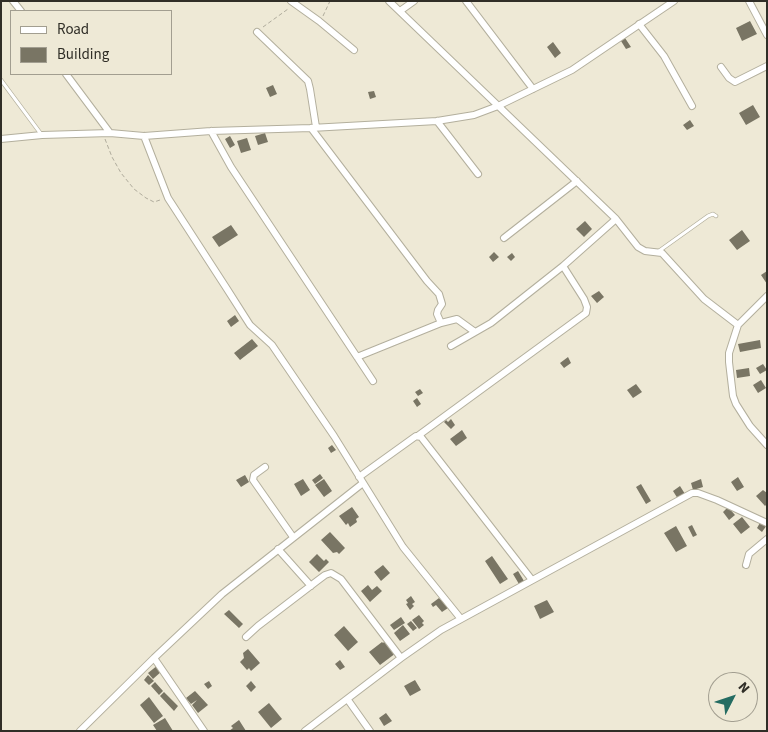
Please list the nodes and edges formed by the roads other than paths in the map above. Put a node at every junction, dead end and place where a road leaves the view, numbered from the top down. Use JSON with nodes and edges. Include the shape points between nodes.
{"nodes":[{"id":1,"x":389,"y":1,"type":"edge"},
{"id":2,"x":414,"y":1,"type":"edge"},
{"id":3,"x":466,"y":1,"type":"edge"},
{"id":4,"x":674,"y":1,"type":"edge"},
{"id":5,"x":749,"y":1,"type":"edge"},
{"id":6,"x":293,"y":3,"type":"edge"},
{"id":7,"x":400,"y":11,"type":"junction"},
{"id":8,"x":639,"y":24,"type":"junction"},
{"id":9,"x":257,"y":32,"type":"road end"},
{"id":10,"x":767,"y":35,"type":"edge"},
{"id":11,"x":354,"y":50,"type":"dead end"},
{"id":12,"x":767,"y":66,"type":"edge"},
{"id":13,"x":721,"y":67,"type":"dead end"},
{"id":14,"x":67,"y":75,"type":"edge"},
{"id":15,"x":1,"y":80,"type":"edge"},
{"id":16,"x":533,"y":89,"type":"junction"},
{"id":17,"x":498,"y":106,"type":"junction"},
{"id":18,"x":692,"y":106,"type":"dead end"},
{"id":19,"x":437,"y":121,"type":"junction"},
{"id":20,"x":314,"y":127,"type":"junction"},
{"id":21,"x":211,"y":131,"type":"junction"},
{"id":22,"x":106,"y":133,"type":"junction"},
{"id":23,"x":42,"y":135,"type":"junction"},
{"id":24,"x":144,"y":136,"type":"junction"},
{"id":25,"x":1,"y":138,"type":"edge"},
{"id":26,"x":478,"y":174,"type":"dead end"},
{"id":27,"x":577,"y":181,"type":"junction"},
{"id":28,"x":716,"y":216,"type":"dead end"},
{"id":29,"x":616,"y":219,"type":"junction"},
{"id":30,"x":504,"y":238,"type":"dead end"},
{"id":31,"x":658,"y":252,"type":"junction"},
{"id":32,"x":563,"y":266,"type":"junction"},
{"id":33,"x":767,"y":296,"type":"edge"},
{"id":34,"x":441,"y":323,"type":"junction"},
{"id":35,"x":738,"y":325,"type":"junction"},
{"id":36,"x":475,"y":332,"type":"junction"},
{"id":37,"x":451,"y":346,"type":"dead end"},
{"id":38,"x":357,"y":357,"type":"junction"},
{"id":39,"x":374,"y":381,"type":"dead end"},
{"id":40,"x":419,"y":436,"type":"junction"},
{"id":41,"x":767,"y":446,"type":"edge"},
{"id":42,"x":265,"y":467,"type":"dead end"},
{"id":43,"x":359,"y":477,"type":"junction"},
{"id":44,"x":363,"y":483,"type":"junction"},
{"id":45,"x":767,"y":523,"type":"edge"},
{"id":46,"x":293,"y":537,"type":"junction"},
{"id":47,"x":767,"y":539,"type":"edge"},
{"id":48,"x":278,"y":549,"type":"junction"},
{"id":49,"x":746,"y":565,"type":"dead end"},
{"id":50,"x":532,"y":580,"type":"junction"},
{"id":51,"x":311,"y":586,"type":"junction"},
{"id":52,"x":461,"y":619,"type":"junction"},
{"id":53,"x":246,"y":637,"type":"dead end"},
{"id":54,"x":154,"y":658,"type":"junction"},
{"id":55,"x":401,"y":658,"type":"junction"},
{"id":56,"x":348,"y":700,"type":"junction"},
{"id":57,"x":80,"y":731,"type":"edge"},
{"id":58,"x":204,"y":731,"type":"edge"},
{"id":59,"x":305,"y":731,"type":"edge"},
{"id":60,"x":370,"y":731,"type":"edge"}],
"edges":[{"from":1,"to":7,"type":"street"},
{"from":2,"to":7,"type":"street"},
{"from":3,"to":16,"type":"street"},
{"from":4,"to":8,"type":"street"},
{"from":5,"to":10,"type":"street"},
{"from":6,"to":11,"type":"street"},
{"from":7,"to":17,"type":"street"},
{"from":8,"to":16,"type":"street","via":[[583,64]]},
{"from":8,"to":18,"type":"street","via":[[664,56]]},
{"from":9,"to":20,"type":"street","via":[[308,81]]},
{"from":12,"to":13,"type":"street","via":[[735,82]]},
{"from":14,"to":22,"type":"street"},
{"from":15,"to":23,"type":"lane"},
{"from":16,"to":17,"type":"street"},
{"from":17,"to":19,"type":"street","via":[[474,115]]},
{"from":17,"to":27,"type":"street"},
{"from":19,"to":20,"type":"street"},
{"from":19,"to":26,"type":"street"},
{"from":20,"to":21,"type":"street"},
{"from":20,"to":34,"type":"street","via":[[439,294],[442,304],[437,314]]},
{"from":21,"to":24,"type":"street"},
{"from":21,"to":38,"type":"street","via":[[231,167]]},
{"from":22,"to":23,"type":"street"},
{"from":22,"to":24,"type":"street"},
{"from":23,"to":25,"type":"street"},
{"from":24,"to":43,"type":"street","via":[[168,198],[250,325],[272,345]]},
{"from":27,"to":29,"type":"street"},
{"from":27,"to":30,"type":"street"},
{"from":28,"to":31,"type":"lane","via":[[708,216]]},
{"from":29,"to":31,"type":"street","via":[[638,247]]},
{"from":29,"to":32,"type":"street"},
{"from":31,"to":35,"type":"street","via":[[704,299]]},
{"from":32,"to":36,"type":"street"},
{"from":32,"to":40,"type":"street","via":[[584,299],[586,313]]},
{"from":33,"to":35,"type":"street"},
{"from":34,"to":36,"type":"street","via":[[457,319]]},
{"from":34,"to":38,"type":"street"},
{"from":35,"to":41,"type":"street","via":[[729,353],[733,396],[750,426]]},
{"from":36,"to":37,"type":"street"},
{"from":38,"to":39,"type":"street"},
{"from":40,"to":43,"type":"street"},
{"from":40,"to":50,"type":"street"},
{"from":42,"to":46,"type":"street","via":[[254,475],[253,480]]},
{"from":43,"to":44,"type":"street"},
{"from":44,"to":46,"type":"street"},
{"from":44,"to":52,"type":"street","via":[[403,547]]},
{"from":45,"to":50,"type":"street","via":[[717,500],[692,493]]},
{"from":46,"to":48,"type":"street"},
{"from":47,"to":49,"type":"street","via":[[749,554]]},
{"from":48,"to":51,"type":"street"},
{"from":48,"to":54,"type":"street","via":[[222,594]]},
{"from":50,"to":52,"type":"street"},
{"from":51,"to":53,"type":"street"},
{"from":51,"to":55,"type":"street","via":[[331,573],[341,579]]},
{"from":52,"to":55,"type":"street"},
{"from":54,"to":57,"type":"street"},
{"from":54,"to":58,"type":"street"},
{"from":55,"to":56,"type":"street"},
{"from":56,"to":59,"type":"street"},
{"from":56,"to":60,"type":"street"}]}
